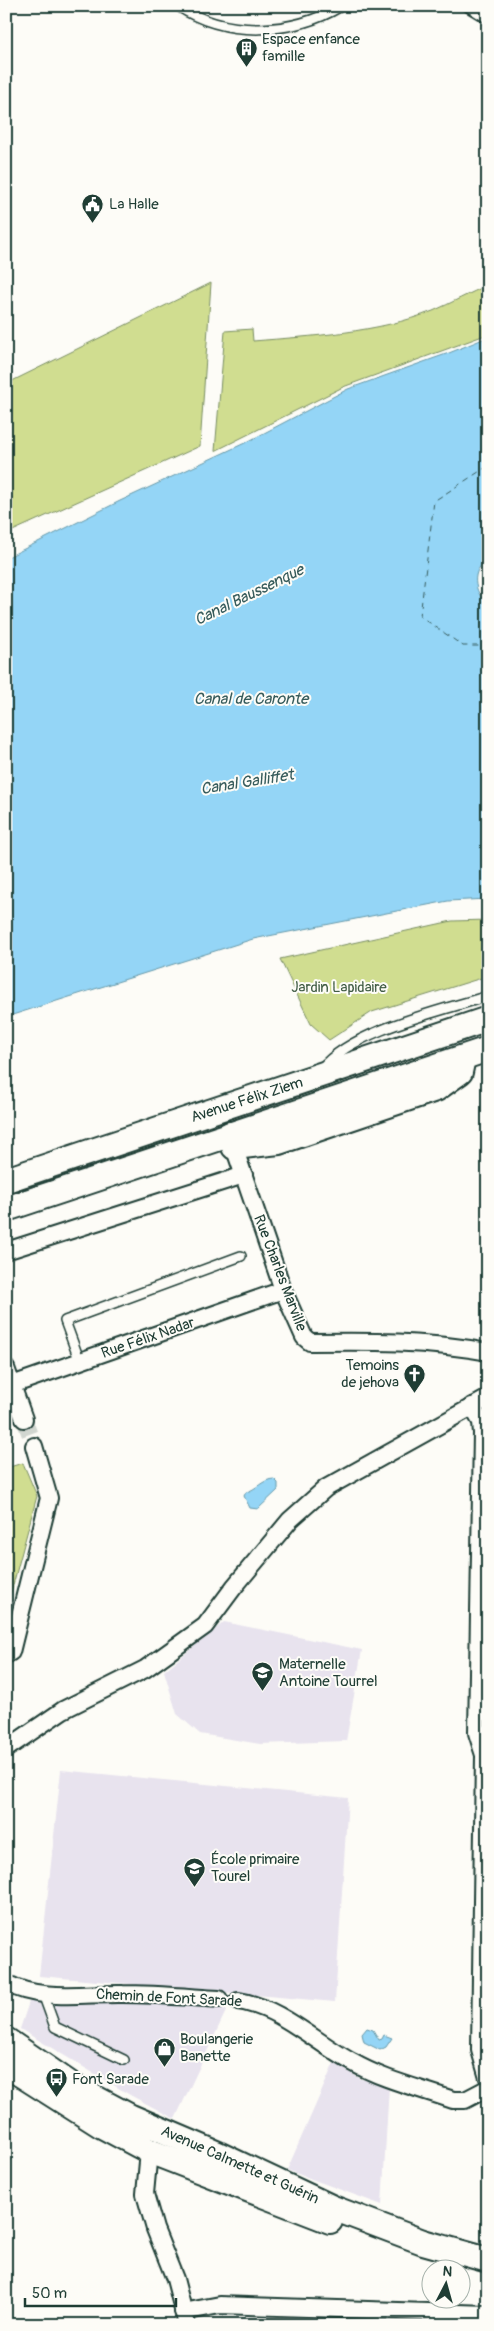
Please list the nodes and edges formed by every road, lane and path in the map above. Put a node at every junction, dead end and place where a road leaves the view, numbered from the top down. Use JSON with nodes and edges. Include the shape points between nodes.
{"nodes":[{"id":1,"x":178,"y":6,"type":"edge"},
{"id":2,"x":340,"y":6,"type":"edge"},
{"id":3,"x":470,"y":6,"type":"edge"},
{"id":4,"x":488,"y":17,"type":"edge"},
{"id":5,"x":488,"y":996,"type":"edge"},
{"id":6,"x":488,"y":1019,"type":"edge"},
{"id":7,"x":488,"y":1049,"type":"edge"},
{"id":8,"x":314,"y":1078,"type":"junction"},
{"id":9,"x":232,"y":1141,"type":"junction"},
{"id":10,"x":244,"y":1175,"type":"junction"},
{"id":11,"x":6,"y":1180,"type":"edge"},
{"id":12,"x":6,"y":1209,"type":"edge"},
{"id":13,"x":6,"y":1251,"type":"edge"},
{"id":14,"x":241,"y":1256,"type":"dead end"},
{"id":15,"x":284,"y":1290,"type":"junction"},
{"id":16,"x":488,"y":1352,"type":"edge"},
{"id":17,"x":80,"y":1362,"type":"junction"},
{"id":18,"x":6,"y":1368,"type":"edge"},
{"id":19,"x":9,"y":1385,"type":"edge"},
{"id":20,"x":488,"y":1398,"type":"edge"},
{"id":21,"x":472,"y":1406,"type":"junction"},
{"id":22,"x":24,"y":1419,"type":"tunnel mouth"},
{"id":23,"x":34,"y":1446,"type":"tunnel mouth"},
{"id":24,"x":6,"y":1655,"type":"edge"},
{"id":25,"x":6,"y":1749,"type":"edge"},
{"id":26,"x":486,"y":1755,"type":"edge"},
{"id":27,"x":484,"y":1950,"type":"edge"},
{"id":28,"x":6,"y":1983,"type":"edge"},
{"id":29,"x":43,"y":1994,"type":"junction"},
{"id":30,"x":218,"y":1999,"type":"joint"},
{"id":31,"x":238,"y":2001,"type":"joint"},
{"id":32,"x":6,"y":2040,"type":"edge"},
{"id":33,"x":124,"y":2060,"type":"dead end"},
{"id":34,"x":6,"y":2065,"type":"edge"},
{"id":35,"x":488,"y":2078,"type":"edge"},
{"id":36,"x":488,"y":2088,"type":"edge"},
{"id":37,"x":131,"y":2117,"type":"junction"},
{"id":38,"x":149,"y":2151,"type":"junction"},
{"id":39,"x":488,"y":2260,"type":"edge"},
{"id":40,"x":488,"y":2270,"type":"edge"},
{"id":41,"x":488,"y":2314,"type":"edge"},
{"id":42,"x":185,"y":2318,"type":"edge"}],
"edges":[{"from":1,"to":2,"type":"lane","via":[[208,20],[250,29],[302,23]]},
{"from":3,"to":4,"type":"street"},
{"from":5,"to":8,"type":"lane","via":[[373,1033],[330,1058]]},
{"from":6,"to":8,"type":"main road","name":"Avenue Félix Ziem"},
{"from":7,"to":9,"type":"main road","name":"Avenue Félix Ziem","via":[[463,1058],[460,1072],[436,1089],[279,1142]]},
{"from":8,"to":11,"type":"main road","name":"Avenue Félix Ziem"},
{"from":9,"to":10,"type":"street","name":"Rue Charles Marville"},
{"from":9,"to":12,"type":"main road","name":"Avenue Félix Ziem"},
{"from":10,"to":13,"type":"street"},
{"from":10,"to":15,"type":"street","name":"Rue Charles Marville"},
{"from":14,"to":17,"type":"lane","via":[[65,1321]]},
{"from":15,"to":16,"type":"street","name":"Rue Charles Marville","via":[[304,1336],[310,1342],[386,1340]]},
{"from":15,"to":17,"type":"street","name":"Rue Félix Nadar"},
{"from":17,"to":19,"type":"street","name":"Rue Félix Nadar"},
{"from":18,"to":19,"type":"street"},
{"from":19,"to":22,"type":"street"},
{"from":20,"to":21,"type":"street"},
{"from":21,"to":25,"type":"street","via":[[326,1488],[290,1520],[205,1626],[145,1669],[63,1710]]},
{"from":21,"to":26,"type":"street","via":[[481,1422],[482,1433],[477,1733]]},
{"from":23,"to":24,"type":"street","via":[[49,1498],[11,1652]]},
{"from":26,"to":27,"type":"street"},
{"from":27,"to":35,"type":"street","via":[[480,2050]]},
{"from":28,"to":29,"type":"street","name":"Chemin de Font Sarade","via":[[22,1992]]},
{"from":29,"to":30,"type":"street","name":"Chemin de Font Sarade"},
{"from":29,"to":33,"type":"lane","via":[[55,2027]]},
{"from":30,"to":31,"type":"street","name":"Chemin de Font Sarade"},
{"from":31,"to":36,"type":"street","name":"Chemin de Font Sarade","via":[[252,2003],[274,2013],[373,2073],[453,2100],[465,2100]]},
{"from":32,"to":37,"type":"main road","name":"Avenue Calmette et Guérin","via":[[74,2086]]},
{"from":34,"to":38,"type":"main road","name":"Avenue Calmette et Guérin","via":[[102,2126]]},
{"from":37,"to":38,"type":"street"},
{"from":37,"to":39,"type":"main road","name":"Avenue Calmette et Guérin","via":[[333,2208],[424,2242]]},
{"from":38,"to":40,"type":"main road","name":"Avenue Calmette et Guérin","via":[[285,2205],[414,2251]]},
{"from":38,"to":42,"type":"street","via":[[145,2194],[175,2278]]},
{"from":41,"to":42,"type":"street","via":[[220,2305]]}]}
